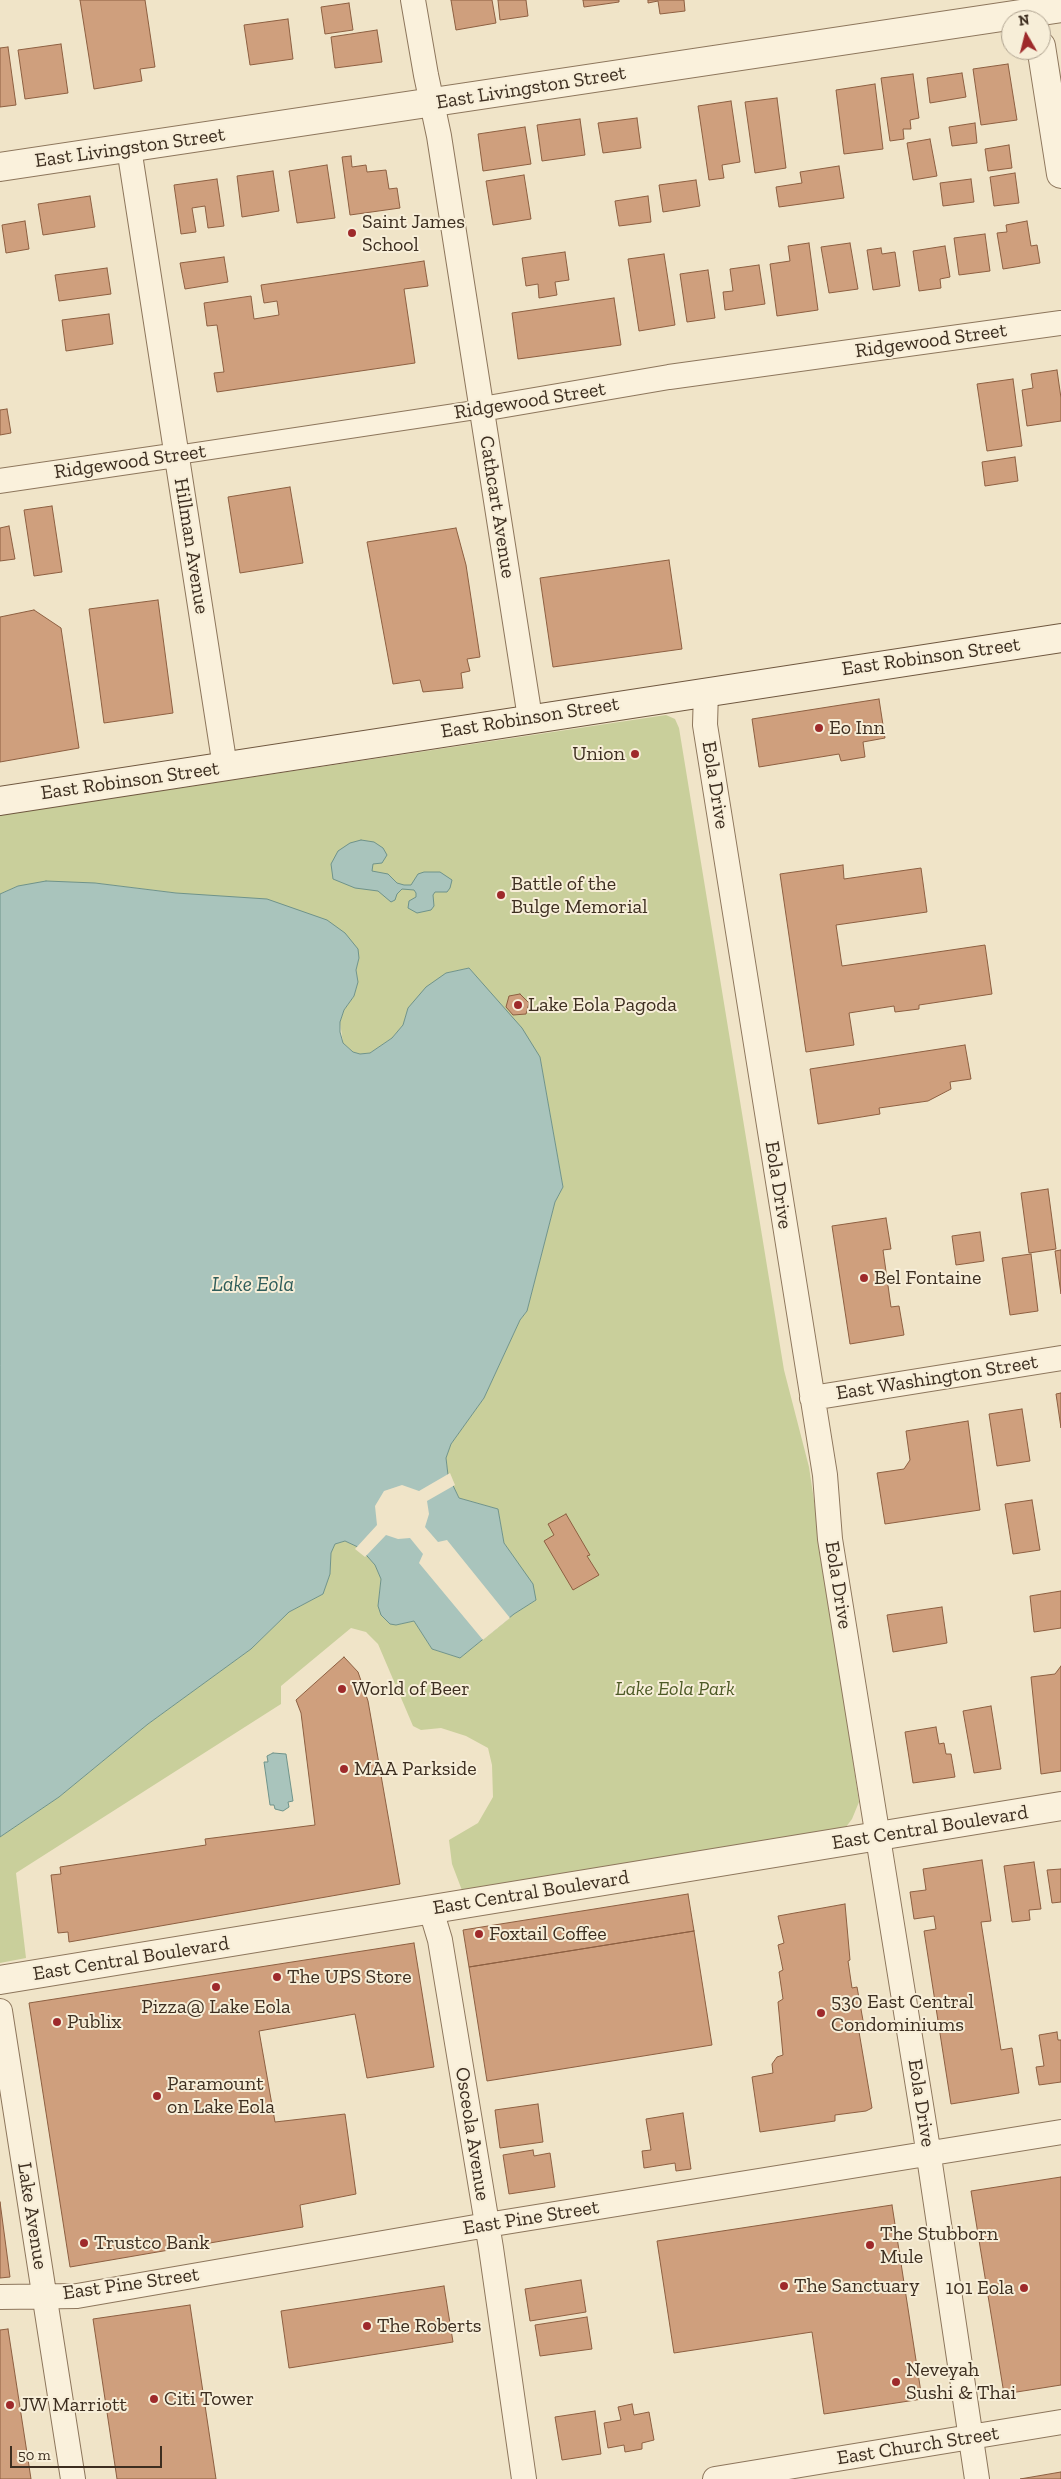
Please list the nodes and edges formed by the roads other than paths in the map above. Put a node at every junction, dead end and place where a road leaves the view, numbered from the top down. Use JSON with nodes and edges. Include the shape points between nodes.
{"nodes":[{"id":1,"x":414,"y":0,"type":"edge"},
{"id":2,"x":1001,"y":16,"type":"edge"},
{"id":3,"x":1043,"y":60,"type":"edge"},
{"id":4,"x":431,"y":103,"type":"junction"},
{"id":5,"x":129,"y":148,"type":"junction"},
{"id":6,"x":0,"y":167,"type":"edge"},
{"id":7,"x":1061,"y":174,"type":"edge"},
{"id":8,"x":1061,"y":323,"type":"edge"},
{"id":9,"x":482,"y":410,"type":"junction"},
{"id":10,"x":177,"y":456,"type":"junction"},
{"id":11,"x":0,"y":481,"type":"edge"},
{"id":12,"x":1061,"y":638,"type":"edge"},
{"id":13,"x":706,"y":691,"type":"junction"},
{"id":14,"x":530,"y":718,"type":"junction"},
{"id":15,"x":225,"y":767,"type":"junction"},
{"id":16,"x":0,"y":801,"type":"edge"},
{"id":17,"x":1061,"y":1358,"type":"edge"},
{"id":18,"x":812,"y":1398,"type":"junction"},
{"id":19,"x":1061,"y":1806,"type":"edge"},
{"id":20,"x":878,"y":1836,"type":"junction"},
{"id":21,"x":431,"y":1910,"type":"junction"},
{"id":22,"x":0,"y":1980,"type":"edge"},
{"id":23,"x":0,"y":2011,"type":"edge"},
{"id":24,"x":1061,"y":2132,"type":"edge"},
{"id":25,"x":928,"y":2154,"type":"junction"},
{"id":26,"x":487,"y":2225,"type":"junction"},
{"id":27,"x":45,"y":2296,"type":"junction"},
{"id":28,"x":0,"y":2297,"type":"edge"},
{"id":29,"x":1061,"y":2422,"type":"edge"},
{"id":30,"x":970,"y":2437,"type":"junction"},
{"id":31,"x":73,"y":2479,"type":"edge"},
{"id":32,"x":524,"y":2479,"type":"edge"},
{"id":33,"x":715,"y":2479,"type":"edge"},
{"id":34,"x":977,"y":2479,"type":"edge"}],
"edges":[{"from":1,"to":4,"type":"street","name":"Cathcart Avenue"},
{"from":2,"to":4,"type":"street","name":"East Livingston Street"},
{"from":3,"to":7,"type":"street"},
{"from":4,"to":5,"type":"street","name":"East Livingston Street"},
{"from":4,"to":9,"type":"street","name":"Cathcart Avenue"},
{"from":5,"to":6,"type":"street","name":"East Livingston Street"},
{"from":5,"to":10,"type":"street","name":"Hillman Avenue"},
{"from":8,"to":9,"type":"street","name":"Ridgewood Street","via":[[669,377]]},
{"from":9,"to":10,"type":"street","name":"Ridgewood Street"},
{"from":9,"to":14,"type":"street","name":"Cathcart Avenue"},
{"from":10,"to":11,"type":"street","name":"Ridgewood Street"},
{"from":10,"to":15,"type":"street","name":"Hillman Avenue"},
{"from":12,"to":13,"type":"street","name":"East Robinson Street"},
{"from":13,"to":14,"type":"street","name":"East Robinson Street"},
{"from":13,"to":18,"type":"street","name":"Eola Drive","via":[[705,725]]},
{"from":14,"to":15,"type":"street","name":"East Robinson Street"},
{"from":15,"to":16,"type":"street","name":"East Robinson Street"},
{"from":17,"to":18,"type":"street","name":"East Washington Street"},
{"from":18,"to":20,"type":"street","name":"Eola Drive","via":[[825,1475],[830,1539]]},
{"from":19,"to":20,"type":"street","name":"East Central Boulevard"},
{"from":20,"to":21,"type":"street","name":"East Central Boulevard"},
{"from":20,"to":25,"type":"street","name":"Eola Drive"},
{"from":21,"to":22,"type":"street","name":"East Central Boulevard"},
{"from":21,"to":26,"type":"street","name":"Osceola Avenue","via":[[440,1940]]},
{"from":23,"to":27,"type":"street","name":"Lake Avenue"},
{"from":24,"to":25,"type":"street","name":"East Pine Street"},
{"from":25,"to":26,"type":"street","name":"East Pine Street"},
{"from":25,"to":30,"type":"street","name":"Eola Drive"},
{"from":26,"to":27,"type":"street","name":"East Pine Street","via":[[77,2296]]},
{"from":26,"to":32,"type":"street","name":"Osceola Avenue"},
{"from":27,"to":28,"type":"street","name":"East Pine Street"},
{"from":27,"to":31,"type":"street","name":"Lake Avenue"},
{"from":29,"to":30,"type":"street","name":"East Church Street"},
{"from":30,"to":33,"type":"street","name":"East Church Street"},
{"from":30,"to":34,"type":"street","name":"Eola Drive"}]}
